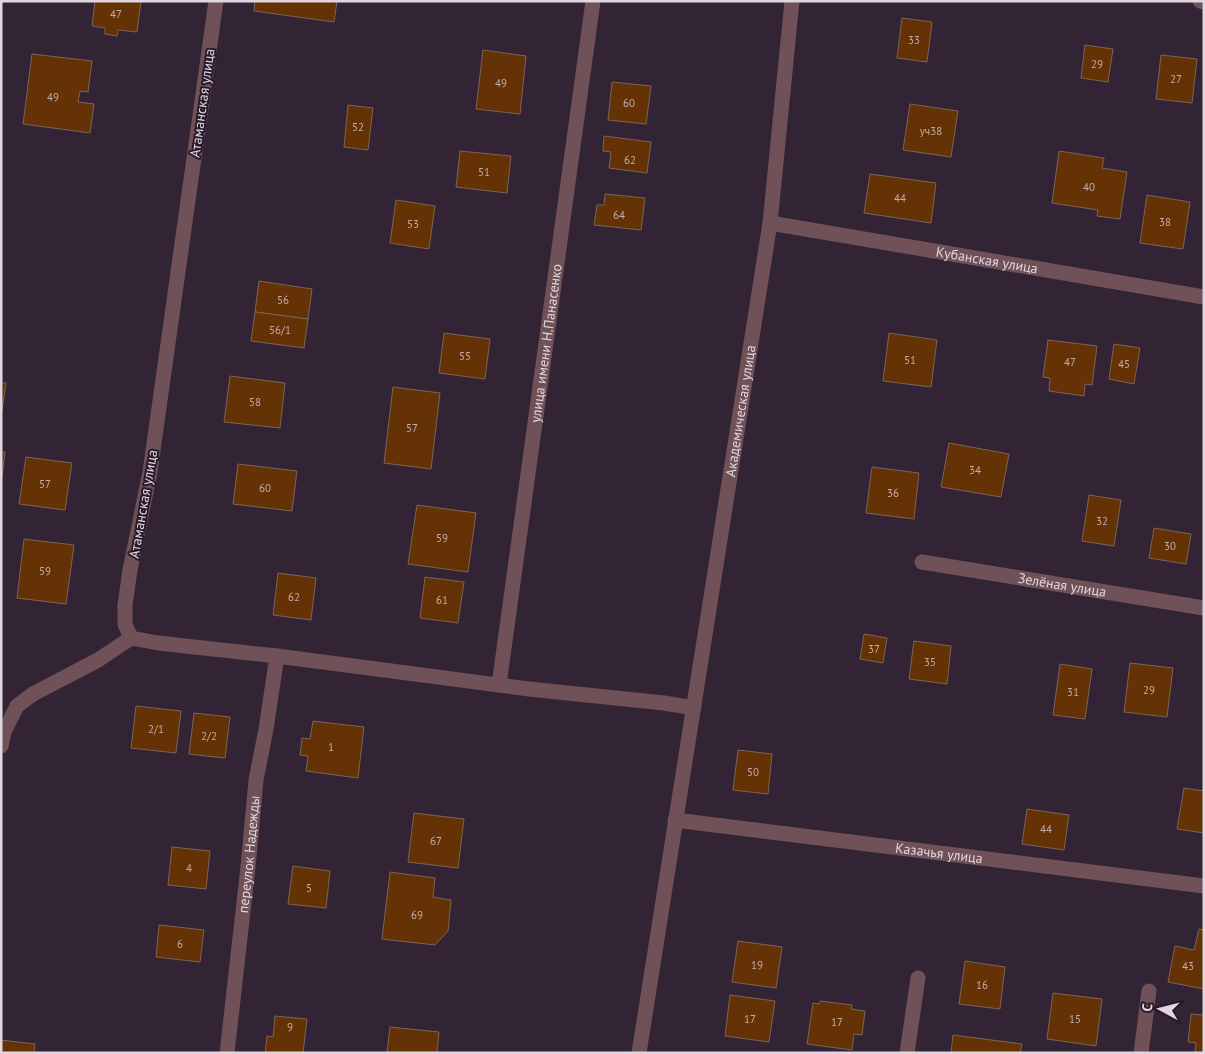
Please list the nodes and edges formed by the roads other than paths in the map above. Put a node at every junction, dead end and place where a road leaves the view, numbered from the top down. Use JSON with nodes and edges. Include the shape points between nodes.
{"nodes":[{"id":1,"x":216,"y":1,"type":"edge"},
{"id":2,"x":593,"y":1,"type":"edge"},
{"id":3,"x":792,"y":1,"type":"edge"},
{"id":4,"x":1200,"y":1,"type":"edge"},
{"id":5,"x":1204,"y":2,"type":"edge"},
{"id":6,"x":770,"y":223,"type":"junction"},
{"id":7,"x":1204,"y":297,"type":"edge"},
{"id":8,"x":922,"y":562,"type":"dead end"},
{"id":9,"x":1204,"y":608,"type":"edge"},
{"id":10,"x":131,"y":638,"type":"junction"},
{"id":11,"x":277,"y":656,"type":"junction"},
{"id":12,"x":500,"y":685,"type":"junction"},
{"id":13,"x":694,"y":708,"type":"junction"},
{"id":14,"x":1,"y":746,"type":"edge"},
{"id":15,"x":675,"y":820,"type":"junction"},
{"id":16,"x":1204,"y":886,"type":"edge"},
{"id":17,"x":918,"y":978,"type":"dead end"},
{"id":18,"x":1149,"y":990,"type":"dead end"},
{"id":19,"x":226,"y":1053,"type":"edge"},
{"id":20,"x":639,"y":1053,"type":"edge"},
{"id":21,"x":907,"y":1053,"type":"edge"},
{"id":22,"x":1141,"y":1053,"type":"edge"}],
"edges":[{"from":1,"to":10,"type":"street","name":"Атаманская улица","via":[[150,472],[125,605],[125,624]]},
{"from":2,"to":12,"type":"street","name":"улица имени Н.Панасенко"},
{"from":3,"to":6,"type":"street","name":"Академическая улица"},
{"from":4,"to":5,"type":"street"},
{"from":6,"to":7,"type":"street","name":"Кубанская улица"},
{"from":6,"to":13,"type":"street","name":"Академическая улица"},
{"from":8,"to":9,"type":"street","name":"Зелёная улица"},
{"from":10,"to":11,"type":"street"},
{"from":10,"to":14,"type":"street","via":[[17,706]]},
{"from":11,"to":12,"type":"street"},
{"from":11,"to":19,"type":"street","name":"переулок Надежды","via":[[256,780]]},
{"from":12,"to":13,"type":"street"},
{"from":13,"to":15,"type":"street","name":"Академическая улица"},
{"from":15,"to":16,"type":"street","name":"Казачья улица"},
{"from":15,"to":20,"type":"street","name":"Академическая улица"},
{"from":17,"to":21,"type":"street"},
{"from":18,"to":22,"type":"street"}]}
